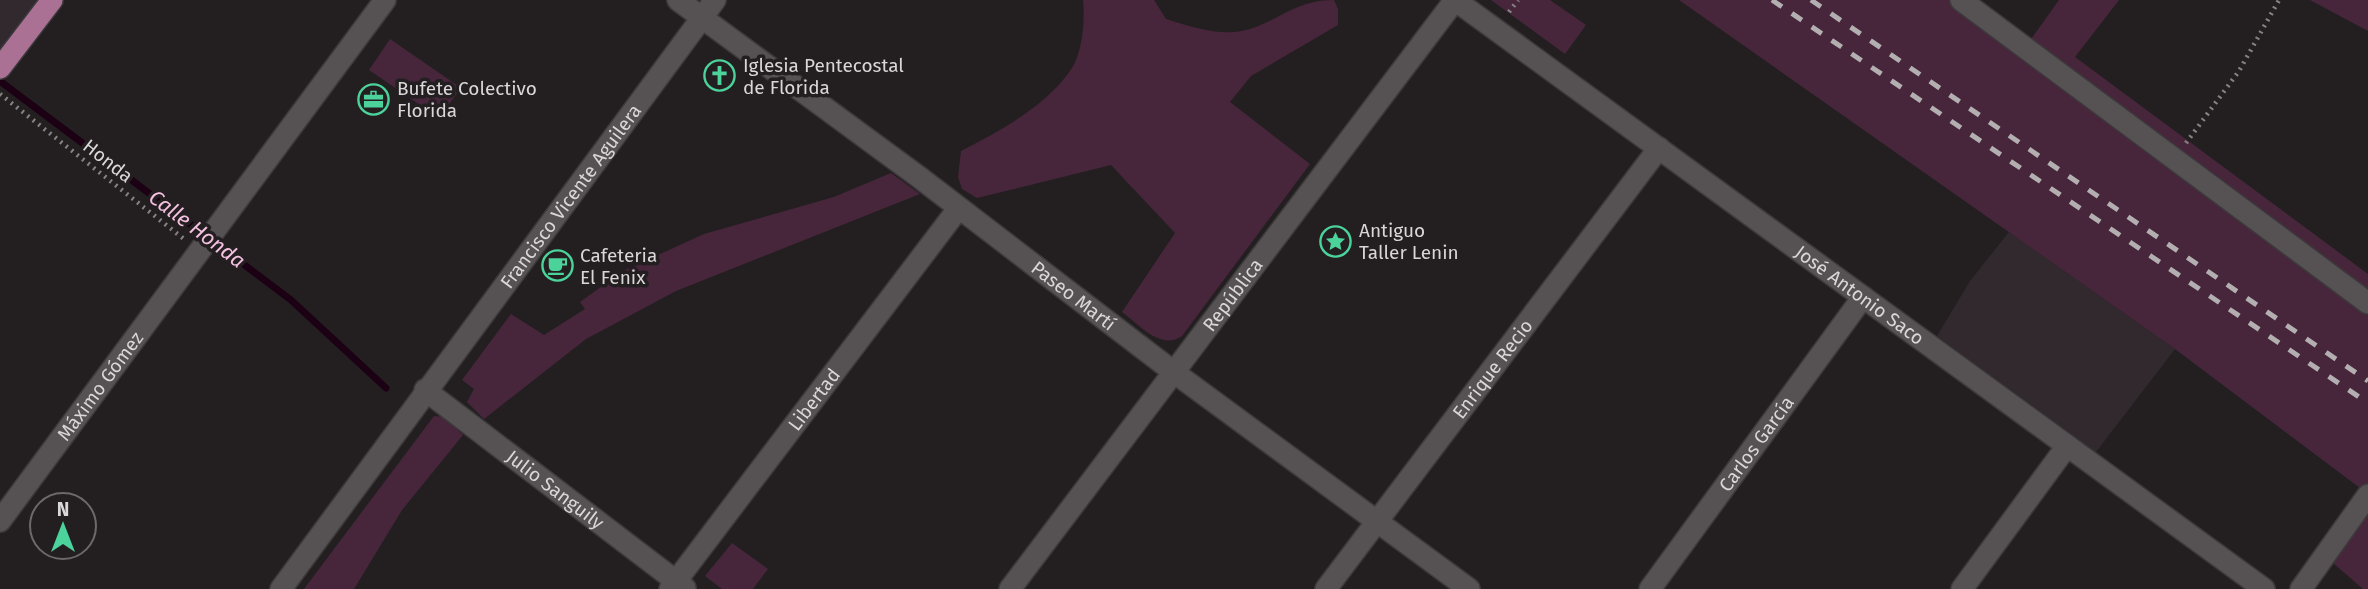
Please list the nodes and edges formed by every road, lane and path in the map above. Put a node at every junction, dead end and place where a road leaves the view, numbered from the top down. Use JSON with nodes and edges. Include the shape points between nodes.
{"nodes":[{"id":1,"x":52,"y":0,"type":"edge"},
{"id":2,"x":385,"y":0,"type":"edge"},
{"id":3,"x":678,"y":0,"type":"edge"},
{"id":4,"x":715,"y":0,"type":"edge"},
{"id":5,"x":1455,"y":0,"type":"edge"},
{"id":6,"x":1961,"y":0,"type":"edge"},
{"id":7,"x":2279,"y":0,"type":"edge"},
{"id":8,"x":702,"y":18,"type":"junction"},
{"id":9,"x":4,"y":63,"type":"edge"},
{"id":10,"x":0,"y":94,"type":"edge"},
{"id":11,"x":1659,"y":148,"type":"junction"},
{"id":12,"x":2174,"y":159,"type":"junction"},
{"id":13,"x":958,"y":209,"type":"junction"},
{"id":14,"x":201,"y":248,"type":"junction"},
{"id":15,"x":1863,"y":296,"type":"junction"},
{"id":16,"x":2368,"y":303,"type":"edge"},
{"id":17,"x":1175,"y":373,"type":"junction"},
{"id":18,"x":425,"y":390,"type":"junction"},
{"id":19,"x":2067,"y":446,"type":"junction"},
{"id":20,"x":2368,"y":495,"type":"edge"},
{"id":21,"x":1377,"y":520,"type":"junction"},
{"id":22,"x":0,"y":521,"type":"edge"},
{"id":23,"x":677,"y":586,"type":"edge"},
{"id":24,"x":281,"y":589,"type":"edge"},
{"id":25,"x":1010,"y":589,"type":"edge"},
{"id":26,"x":1326,"y":589,"type":"edge"},
{"id":27,"x":1469,"y":589,"type":"edge"},
{"id":28,"x":1650,"y":589,"type":"edge"},
{"id":29,"x":1962,"y":589,"type":"edge"},
{"id":30,"x":2264,"y":589,"type":"edge"},
{"id":31,"x":2301,"y":589,"type":"edge"}],
"edges":[{"from":1,"to":9,"type":"main road"},
{"from":2,"to":14,"type":"street","name":"Máximo Gómez"},
{"from":3,"to":8,"type":"street","name":"Paseo Martí"},
{"from":4,"to":8,"type":"street","name":"Francisco Vicente Aguilera"},
{"from":5,"to":11,"type":"street","name":"José Antonio Saco"},
{"from":5,"to":17,"type":"street","name":"República"},
{"from":6,"to":12,"type":"street"},
{"from":7,"to":12,"type":"path","via":[[2239,71]]},
{"from":8,"to":13,"type":"street","name":"Paseo Martí"},
{"from":8,"to":18,"type":"street","name":"Francisco Vicente Aguilera"},
{"from":10,"to":14,"type":"path","name":"Honda"},
{"from":11,"to":15,"type":"street","name":"José Antonio Saco"},
{"from":11,"to":21,"type":"street","name":"Enrique Recio"},
{"from":12,"to":16,"type":"street"},
{"from":13,"to":17,"type":"street","name":"Paseo Martí"},
{"from":13,"to":23,"type":"street","name":"Libertad"},
{"from":14,"to":22,"type":"street","name":"Máximo Gómez"},
{"from":15,"to":19,"type":"street","name":"José Antonio Saco"},
{"from":15,"to":28,"type":"street","name":"Carlos García"},
{"from":17,"to":21,"type":"street","name":"Paseo Martí"},
{"from":17,"to":25,"type":"street","name":"República"},
{"from":18,"to":23,"type":"street","name":"Julio Sanguily"},
{"from":18,"to":24,"type":"street","name":"Francisco Vicente Aguilera"},
{"from":19,"to":29,"type":"street"},
{"from":19,"to":30,"type":"street","name":"José Antonio Saco"},
{"from":20,"to":31,"type":"street"},
{"from":21,"to":26,"type":"street","name":"Enrique Recio"},
{"from":21,"to":27,"type":"street","name":"Paseo Martí"}]}
